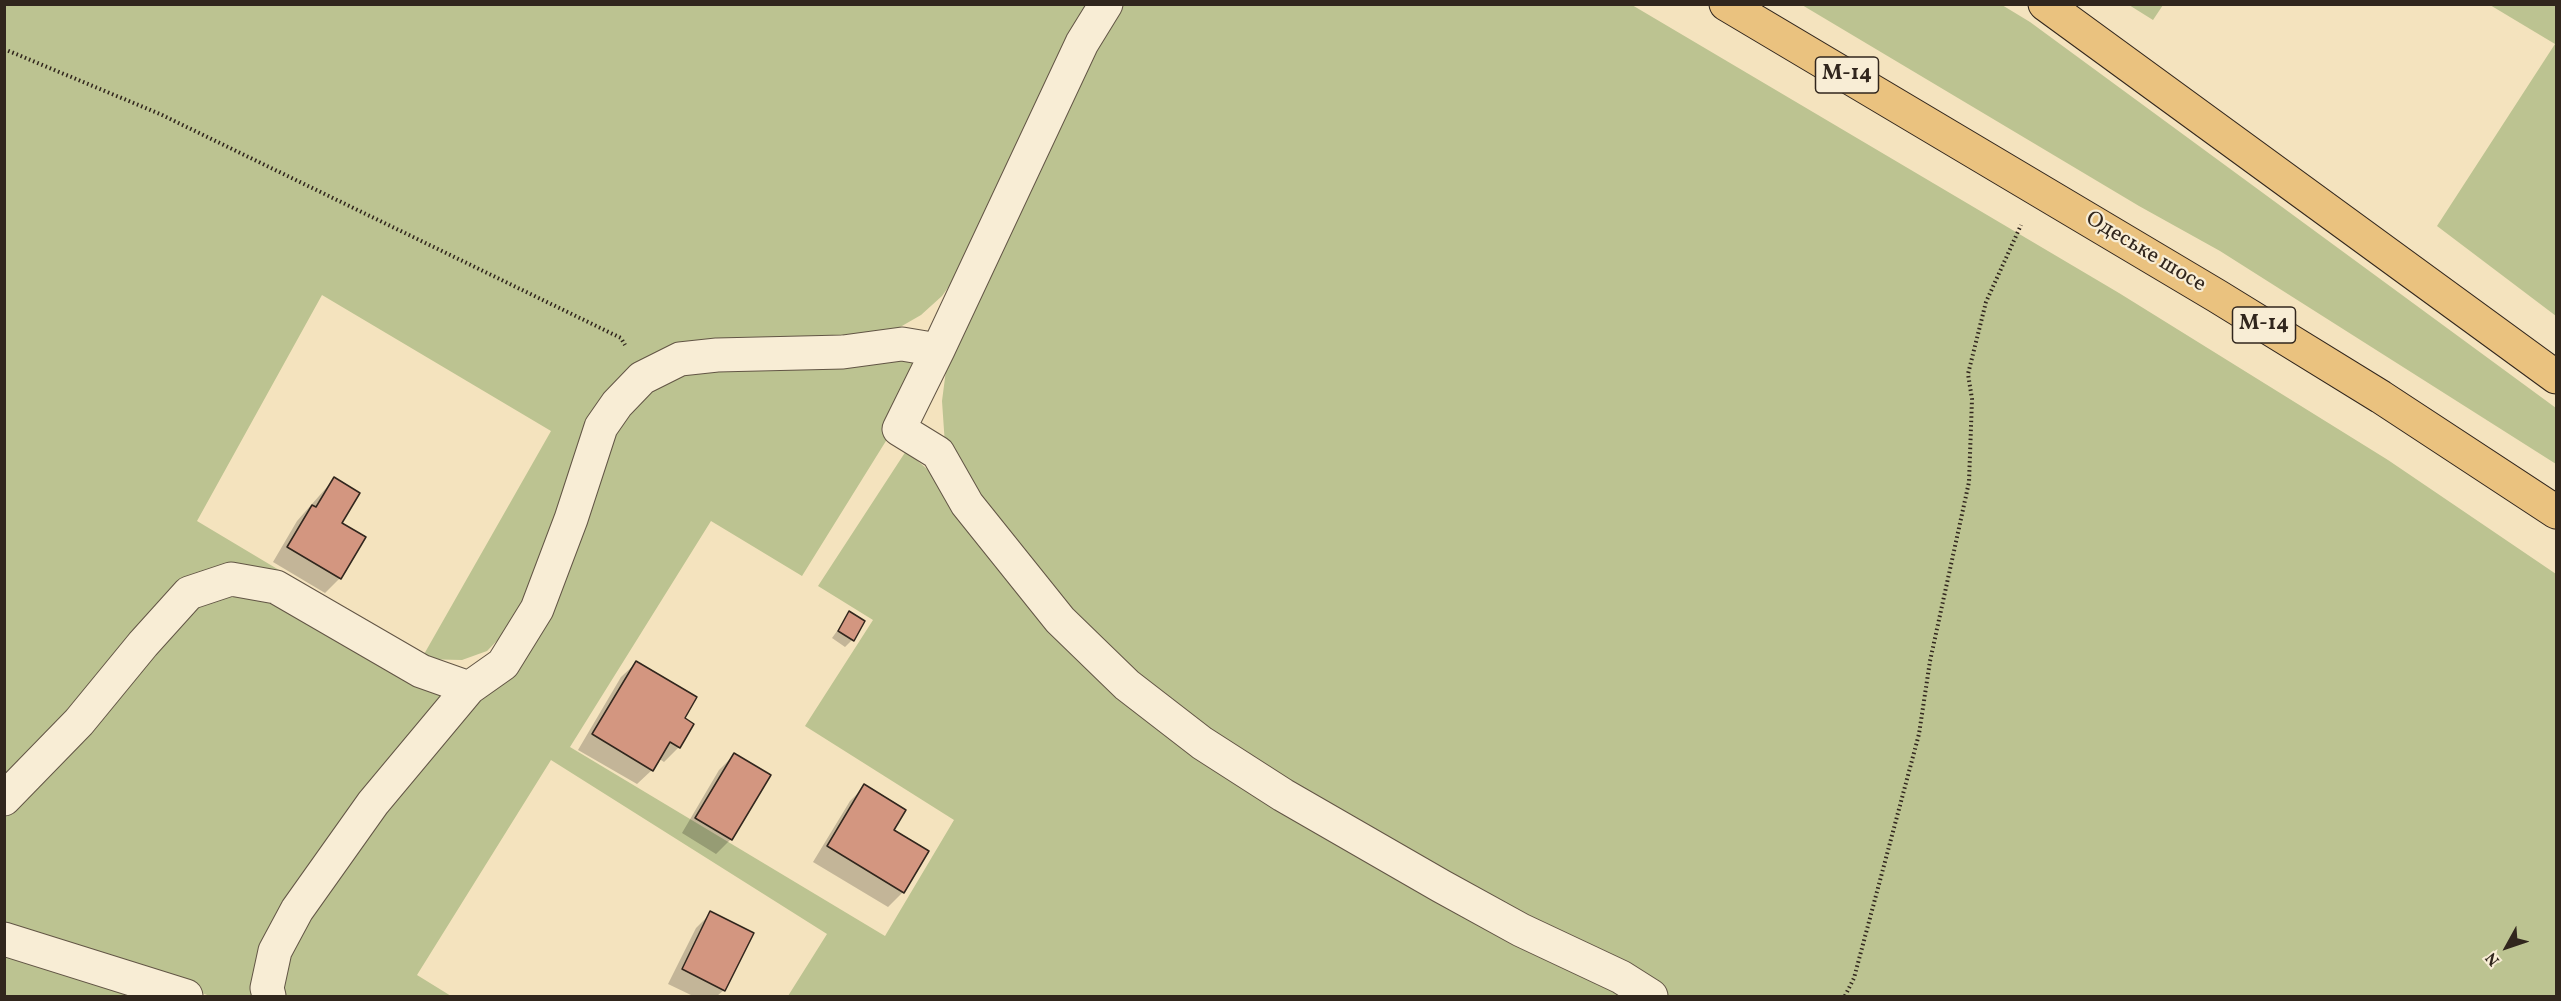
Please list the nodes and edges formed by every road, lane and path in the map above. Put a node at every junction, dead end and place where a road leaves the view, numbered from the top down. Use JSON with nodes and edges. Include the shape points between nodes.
{"nodes":[{"id":1,"x":1106,"y":4,"type":"edge"},
{"id":2,"x":1726,"y":4,"type":"edge"},
{"id":3,"x":2045,"y":4,"type":"edge"},
{"id":4,"x":4,"y":49,"type":"edge"},
{"id":5,"x":2040,"y":190,"type":"junction"},
{"id":6,"x":938,"y":350,"type":"junction"},
{"id":7,"x":2556,"y":377,"type":"edge"},
{"id":8,"x":642,"y":378,"type":"junction"},
{"id":9,"x":2556,"y":512,"type":"edge"},
{"id":10,"x":469,"y":688,"type":"junction"},
{"id":11,"x":4,"y":799,"type":"edge"},
{"id":12,"x":4,"y":939,"type":"edge"},
{"id":13,"x":186,"y":996,"type":"edge"},
{"id":14,"x":269,"y":996,"type":"edge"},
{"id":15,"x":1651,"y":996,"type":"edge"},
{"id":16,"x":1845,"y":996,"type":"edge"}],
"edges":[{"from":1,"to":6,"type":"lane","via":[[1082,43]]},
{"from":2,"to":5,"type":"highway","name":"Одеське шосе","number":"М-14"},
{"from":3,"to":7,"type":"highway"},
{"from":4,"to":8,"type":"path","via":[[160,114],[621,338]]},
{"from":5,"to":9,"type":"highway","name":"Одеське шосе","number":"М-14","via":[[2381,397]]},
{"from":5,"to":16,"type":"path","via":[[1986,302],[1968,374],[1972,399],[1969,482],[1930,661],[1919,734],[1854,978]]},
{"from":6,"to":8,"type":"lane","via":[[902,344],[843,352],[717,355],[680,359]]},
{"from":6,"to":15,"type":"lane","via":[[899,429],[938,453],[967,504],[1060,620],[1127,685],[1202,742],[1282,795],[1521,930],[1621,977]]},
{"from":8,"to":10,"type":"lane","via":[[616,404],[601,427],[537,609],[503,664]]},
{"from":10,"to":11,"type":"lane","via":[[421,671],[276,587],[231,579],[189,593],[79,722]]},
{"from":10,"to":14,"type":"lane","via":[[373,803],[297,910],[274,951]]},
{"from":12,"to":13,"type":"lane"}]}
